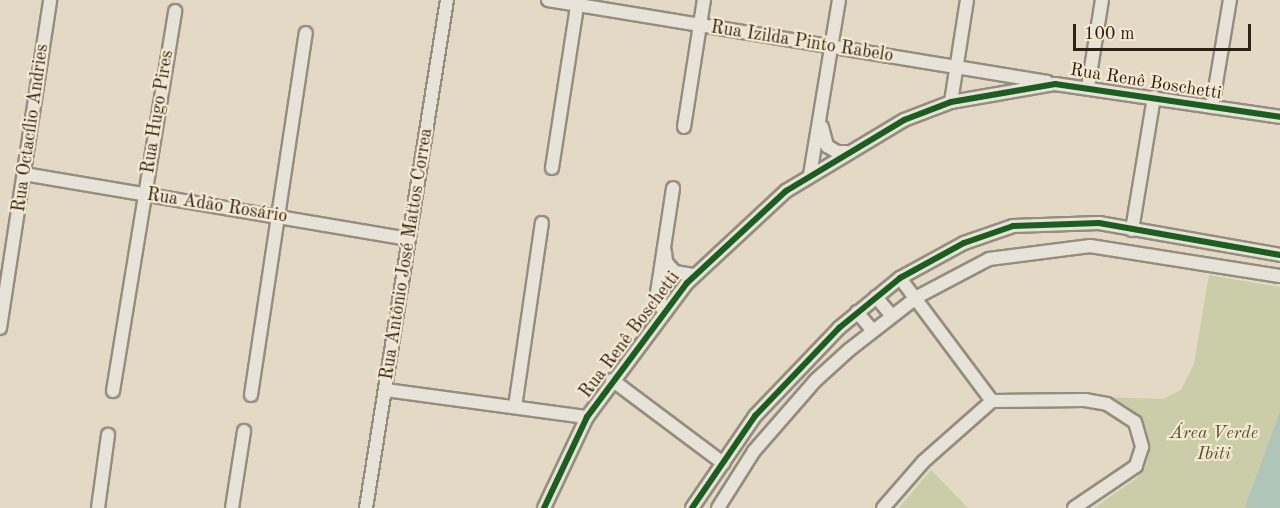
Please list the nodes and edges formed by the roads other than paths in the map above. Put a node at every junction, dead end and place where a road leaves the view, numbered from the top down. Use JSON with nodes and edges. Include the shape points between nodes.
{"nodes":[{"id":1,"x":50,"y":0,"type":"edge"},
{"id":2,"x":447,"y":0,"type":"edge"},
{"id":3,"x":548,"y":0,"type":"edge"},
{"id":4,"x":704,"y":0,"type":"edge"},
{"id":5,"x":839,"y":0,"type":"edge"},
{"id":6,"x":967,"y":0,"type":"edge"},
{"id":7,"x":1102,"y":0,"type":"edge"},
{"id":8,"x":1230,"y":0,"type":"edge"},
{"id":9,"x":578,"y":2,"type":"edge"},
{"id":10,"x":175,"y":11,"type":"dead end"},
{"id":11,"x":700,"y":25,"type":"junction"},
{"id":12,"x":306,"y":33,"type":"dead end"},
{"id":13,"x":832,"y":47,"type":"junction"},
{"id":14,"x":957,"y":67,"type":"junction"},
{"id":15,"x":1055,"y":84,"type":"junction"},
{"id":16,"x":1088,"y":87,"type":"junction"},
{"id":17,"x":1155,"y":97,"type":"junction"},
{"id":18,"x":951,"y":102,"type":"junction"},
{"id":19,"x":1212,"y":107,"type":"junction"},
{"id":20,"x":1280,"y":117,"type":"edge"},
{"id":21,"x":822,"y":120,"type":"junction"},
{"id":22,"x":684,"y":127,"type":"dead end"},
{"id":23,"x":846,"y":152,"type":"junction"},
{"id":24,"x":552,"y":168,"type":"dead end"},
{"id":25,"x":24,"y":174,"type":"junction"},
{"id":26,"x":810,"y":176,"type":"junction"},
{"id":27,"x":673,"y":188,"type":"dead end"},
{"id":28,"x":145,"y":194,"type":"junction"},
{"id":29,"x":277,"y":216,"type":"junction"},
{"id":30,"x":542,"y":224,"type":"dead end"},
{"id":31,"x":1132,"y":230,"type":"junction"},
{"id":32,"x":409,"y":239,"type":"junction"},
{"id":33,"x":664,"y":248,"type":"junction"},
{"id":34,"x":1280,"y":255,"type":"edge"},
{"id":35,"x":695,"y":275,"type":"junction"},
{"id":36,"x":1280,"y":276,"type":"edge"},
{"id":37,"x":900,"y":278,"type":"junction"},
{"id":38,"x":876,"y":297,"type":"junction"},
{"id":39,"x":917,"y":297,"type":"junction"},
{"id":40,"x":857,"y":312,"type":"junction"},
{"id":41,"x":664,"y":313,"type":"junction"},
{"id":42,"x":891,"y":315,"type":"junction"},
{"id":43,"x":0,"y":328,"type":"edge"},
{"id":44,"x":872,"y":330,"type":"junction"},
{"id":45,"x":612,"y":380,"type":"junction"},
{"id":46,"x":386,"y":390,"type":"junction"},
{"id":47,"x":113,"y":391,"type":"dead end"},
{"id":48,"x":251,"y":395,"type":"dead end"},
{"id":49,"x":992,"y":401,"type":"junction"},
{"id":50,"x":514,"y":407,"type":"junction"},
{"id":51,"x":587,"y":417,"type":"junction"},
{"id":52,"x":244,"y":431,"type":"dead end"},
{"id":53,"x":108,"y":435,"type":"dead end"},
{"id":54,"x":723,"y":463,"type":"junction"},
{"id":55,"x":98,"y":508,"type":"edge"},
{"id":56,"x":232,"y":508,"type":"edge"},
{"id":57,"x":366,"y":508,"type":"edge"},
{"id":58,"x":544,"y":508,"type":"edge"},
{"id":59,"x":692,"y":508,"type":"edge"},
{"id":60,"x":718,"y":508,"type":"edge"},
{"id":61,"x":883,"y":508,"type":"edge"},
{"id":62,"x":1074,"y":508,"type":"edge"}],
"edges":[{"from":1,"to":25,"type":"street","name":"Rua Octacílio Andries"},
{"from":2,"to":32,"type":"street","name":"Rua Antônio José Mattos Correa"},
{"from":3,"to":9,"type":"street","name":"Rua Izilda Pinto Rabelo"},
{"from":4,"to":11,"type":"street"},
{"from":5,"to":13,"type":"street"},
{"from":6,"to":14,"type":"street"},
{"from":7,"to":16,"type":"street"},
{"from":8,"to":19,"type":"street"},
{"from":9,"to":11,"type":"street","name":"Rua Izilda Pinto Rabelo"},
{"from":9,"to":24,"type":"street"},
{"from":10,"to":28,"type":"street","name":"Rua Hugo Pires"},
{"from":11,"to":13,"type":"street","name":"Rua Izilda Pinto Rabelo"},
{"from":11,"to":22,"type":"street"},
{"from":12,"to":29,"type":"street"},
{"from":13,"to":14,"type":"street","name":"Rua Izilda Pinto Rabelo"},
{"from":13,"to":21,"type":"street"},
{"from":14,"to":15,"type":"street","name":"Rua Izilda Pinto Rabelo"},
{"from":14,"to":18,"type":"street"},
{"from":15,"to":16,"type":"street","name":"Rua Renê Boschetti"},
{"from":15,"to":18,"type":"street","name":"Rua Renê Boschetti"},
{"from":16,"to":17,"type":"street","name":"Rua Renê Boschetti"},
{"from":17,"to":19,"type":"street","name":"Rua Renê Boschetti"},
{"from":17,"to":31,"type":"street"},
{"from":18,"to":23,"type":"street","name":"Rua Renê Boschetti","via":[[904,120]]},
{"from":19,"to":20,"type":"street","name":"Rua Renê Boschetti"},
{"from":21,"to":23,"type":"street","via":[[827,146]]},
{"from":21,"to":26,"type":"street"},
{"from":23,"to":26,"type":"street","name":"Rua Renê Boschetti"},
{"from":25,"to":28,"type":"street","name":"Rua Adão Rosário"},
{"from":25,"to":43,"type":"street","name":"Rua Octacílio Andries"},
{"from":26,"to":35,"type":"street","name":"Rua Renê Boschetti","via":[[786,191]]},
{"from":27,"to":33,"type":"street"},
{"from":28,"to":29,"type":"street","name":"Rua Adão Rosário"},
{"from":28,"to":47,"type":"street","name":"Rua Hugo Pires"},
{"from":29,"to":32,"type":"street","name":"Rua Adão Rosário"},
{"from":29,"to":48,"type":"street"},
{"from":30,"to":50,"type":"street"},
{"from":31,"to":34,"type":"street"},
{"from":31,"to":37,"type":"street","via":[[1099,223],[1013,226],[964,243]]},
{"from":32,"to":46,"type":"street","name":"Rua Antônio José Mattos Correa"},
{"from":33,"to":35,"type":"street","via":[[666,262],[675,272]]},
{"from":33,"to":41,"type":"street","via":[[657,293]]},
{"from":35,"to":41,"type":"street","name":"Rua Renê Boschetti"},
{"from":36,"to":39,"type":"street","via":[[1090,246],[989,259]]},
{"from":37,"to":38,"type":"street"},
{"from":37,"to":39,"type":"street"},
{"from":38,"to":40,"type":"street"},
{"from":38,"to":42,"type":"street"},
{"from":39,"to":42,"type":"street"},
{"from":39,"to":49,"type":"street"},
{"from":40,"to":44,"type":"street"},
{"from":40,"to":54,"type":"street","via":[[762,409]]},
{"from":41,"to":45,"type":"street","name":"Rua Renê Boschetti"},
{"from":42,"to":44,"type":"street"},
{"from":44,"to":60,"type":"street","via":[[816,381],[754,451]]},
{"from":45,"to":51,"type":"street","name":"Rua Renê Boschetti"},
{"from":45,"to":54,"type":"street"},
{"from":46,"to":50,"type":"street"},
{"from":46,"to":57,"type":"street","name":"Rua Antônio José Mattos Correa"},
{"from":49,"to":61,"type":"street","via":[[924,461]]},
{"from":49,"to":62,"type":"street","via":[[1086,400],[1107,404],[1135,422],[1142,447],[1136,466]]},
{"from":50,"to":51,"type":"street"},
{"from":51,"to":58,"type":"street","name":"Rua Renê Boschetti"},
{"from":52,"to":56,"type":"street"},
{"from":53,"to":55,"type":"street"},
{"from":54,"to":59,"type":"street"}]}
